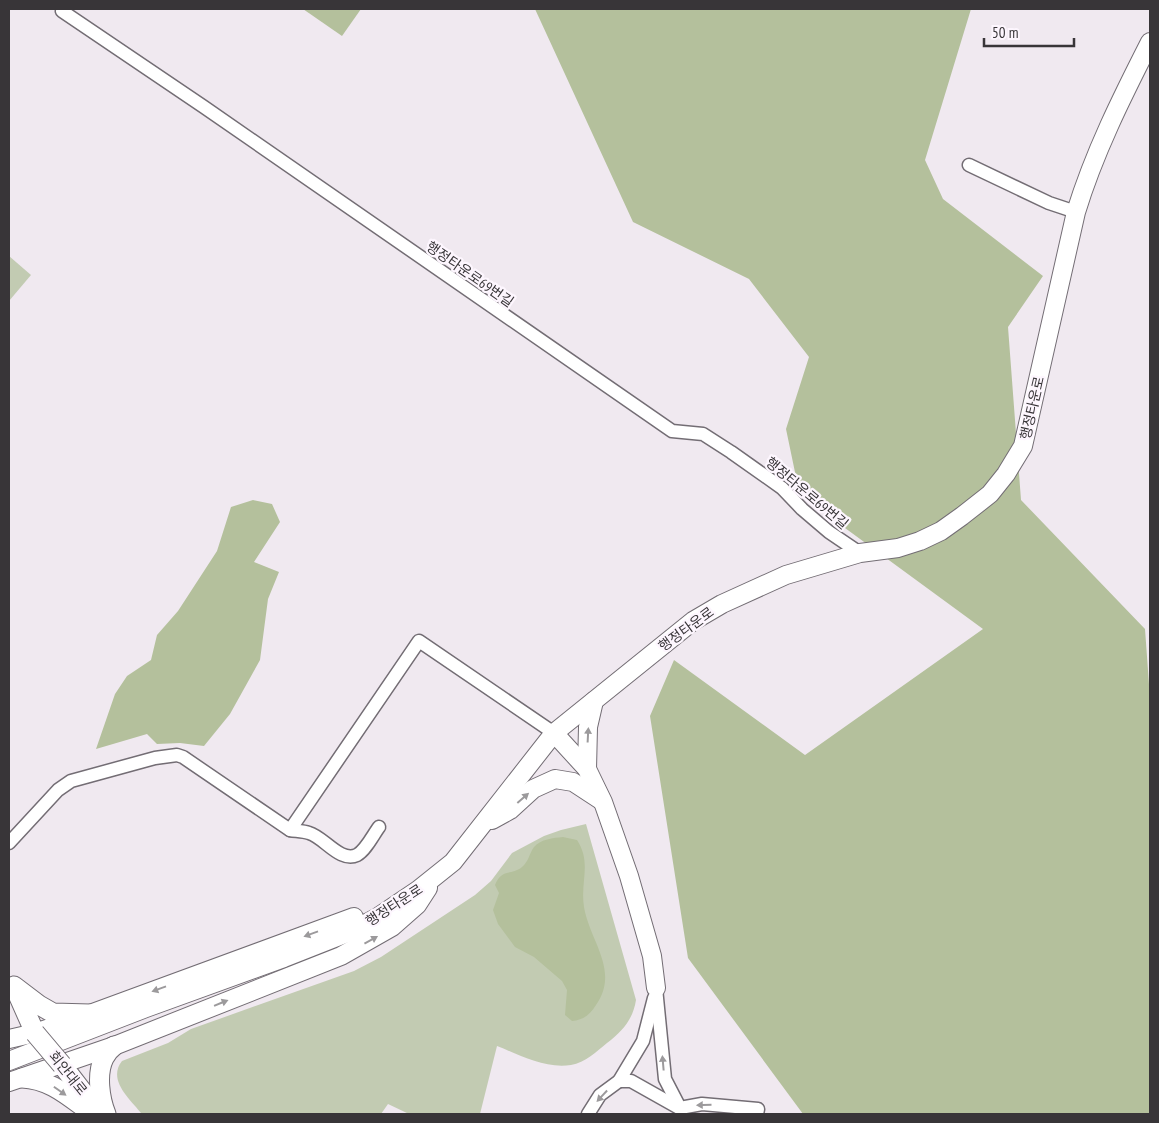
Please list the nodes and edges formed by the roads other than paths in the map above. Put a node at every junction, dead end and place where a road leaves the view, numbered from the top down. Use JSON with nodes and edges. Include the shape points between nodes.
{"nodes":[{"id":1,"x":62,"y":11,"type":"dead end"},
{"id":2,"x":1150,"y":42,"type":"edge"},
{"id":3,"x":969,"y":165,"type":"dead end"},
{"id":4,"x":1076,"y":212,"type":"junction"},
{"id":5,"x":860,"y":554,"type":"junction"},
{"id":6,"x":594,"y":701,"type":"junction"},
{"id":7,"x":554,"y":733,"type":"junction"},
{"id":8,"x":587,"y":769,"type":"junction"},
{"id":9,"x":603,"y":802,"type":"junction"},
{"id":10,"x":483,"y":825,"type":"junction"},
{"id":11,"x":379,"y":827,"type":"dead end"},
{"id":12,"x":290,"y":830,"type":"junction"},
{"id":13,"x":9,"y":843,"type":"edge"},
{"id":14,"x":435,"y":877,"type":"junction"},
{"id":15,"x":11,"y":983,"type":"edge"},
{"id":16,"x":656,"y":988,"type":"junction"},
{"id":17,"x":9,"y":1009,"type":"edge"},
{"id":18,"x":89,"y":1022,"type":"junction"},
{"id":19,"x":35,"y":1033,"type":"junction"},
{"id":20,"x":9,"y":1039,"type":"edge"},
{"id":21,"x":114,"y":1046,"type":"junction"},
{"id":22,"x":11,"y":1060,"type":"edge"},
{"id":23,"x":62,"y":1064,"type":"junction"},
{"id":24,"x":16,"y":1080,"type":"edge"},
{"id":25,"x":618,"y":1081,"type":"junction"},
{"id":26,"x":681,"y":1111,"type":"edge"},
{"id":27,"x":93,"y":1114,"type":"edge"},
{"id":28,"x":100,"y":1114,"type":"edge"},
{"id":29,"x":106,"y":1114,"type":"edge"},
{"id":30,"x":588,"y":1114,"type":"edge"},
{"id":31,"x":757,"y":1114,"type":"edge"}],
"edges":[{"from":1,"to":5,"type":"street","name":"행정타운로69번길","via":[[672,431],[703,434],[732,452],[782,488],[829,532]]},
{"from":2,"to":4,"type":"street","name":"행정타운로","via":[[1086,178]]},
{"from":3,"to":4,"type":"street","via":[[1049,203]]},
{"from":4,"to":5,"type":"street","name":"행정타운로","via":[[1022,446],[1006,474],[990,494],[941,531],[898,548]]},
{"from":5,"to":6,"type":"street","name":"행정타운로","via":[[786,575],[722,604],[693,621]]},
{"from":6,"to":7,"type":"street","name":"행정타운로"},
{"from":8,"to":6,"type":"street","one_way":true,"via":[[588,727]]},
{"from":7,"to":8,"type":"street"},
{"from":7,"to":10,"type":"street","name":"행정타운로"},
{"from":7,"to":12,"type":"street","via":[[418,642]]},
{"from":8,"to":9,"type":"street"},
{"from":10,"to":9,"type":"street","one_way":true,"via":[[510,810],[533,789],[555,779],[573,782]]},
{"from":9,"to":16,"type":"street","via":[[652,956]]},
{"from":10,"to":14,"type":"street","name":"행정타운로","via":[[453,862]]},
{"from":11,"to":12,"type":"street","via":[[361,851],[348,856],[310,833]]},
{"from":12,"to":13,"type":"street","via":[[183,757],[170,755],[71,781],[58,790]]},
{"from":14,"to":18,"type":"street","via":[[335,925]]},
{"from":21,"to":14,"type":"street","one_way":true,"via":[[341,956],[405,917]]},
{"from":15,"to":18,"type":"main road","via":[[53,1013]]},
{"from":15,"to":19,"type":"main road","name":"회안대로"},
{"from":16,"to":25,"type":"street","via":[[643,1041]]},
{"from":26,"to":16,"type":"street","one_way":true,"via":[[665,1079]]},
{"from":17,"to":19,"type":"main road","name":"회안대로"},
{"from":18,"to":19,"type":"street"},
{"from":18,"to":22,"type":"street"},
{"from":19,"to":20,"type":"street"},
{"from":19,"to":23,"type":"main road","name":"회안대로","bridge":true},
{"from":21,"to":23,"type":"street"},
{"from":21,"to":29,"type":"main road","via":[[101,1065],[100,1091]]},
{"from":23,"to":24,"type":"street"},
{"from":23,"to":28,"type":"main road","name":"회안대로"},
{"from":24,"to":27,"type":"main road","one_way":true,"via":[[35,1078],[44,1081]]},
{"from":25,"to":26,"type":"street","via":[[631,1081]]},
{"from":25,"to":30,"type":"street","one_way":true,"via":[[600,1096]]},
{"from":31,"to":26,"type":"street","one_way":true,"via":[[758,1109],[702,1104]]}]}
